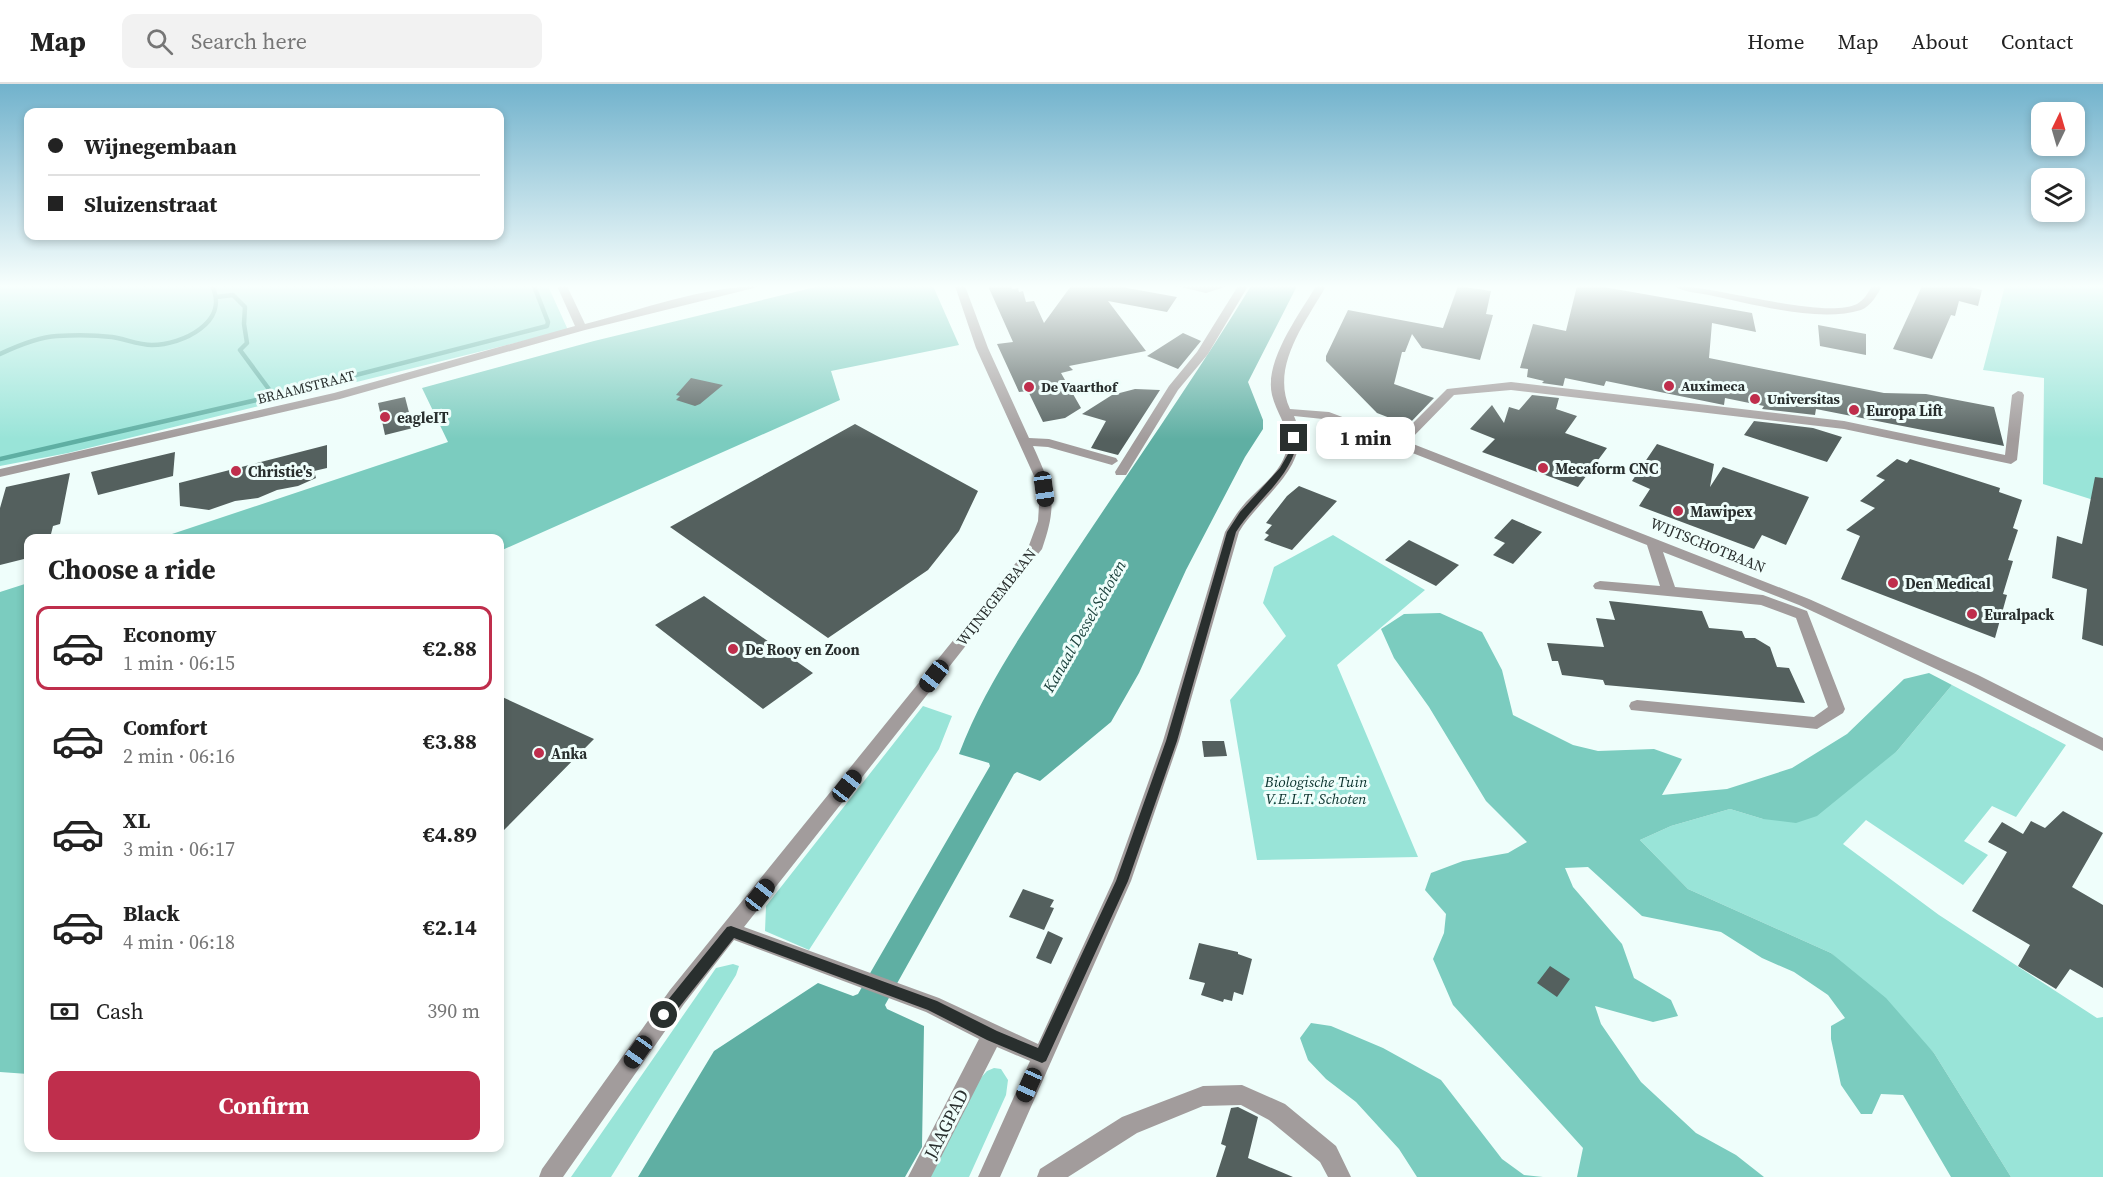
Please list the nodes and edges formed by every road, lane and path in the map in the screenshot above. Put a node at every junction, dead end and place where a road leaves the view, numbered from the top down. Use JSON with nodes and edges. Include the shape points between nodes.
{"nodes":[{"id":1,"x":548,"y":337,"type":"edge"},
{"id":2,"x":978,"y":337,"type":"edge"},
{"id":3,"x":1212,"y":337,"type":"edge"},
{"id":4,"x":1294,"y":337,"type":"edge"},
{"id":5,"x":2018,"y":394,"type":"dead end"},
{"id":6,"x":1287,"y":412,"type":"junction"},
{"id":7,"x":1026,"y":442,"type":"junction"},
{"id":8,"x":1401,"y":442,"type":"junction"},
{"id":9,"x":1112,"y":461,"type":"dead end"},
{"id":10,"x":1121,"y":472,"type":"dead end"},
{"id":11,"x":0,"y":473,"type":"edge"},
{"id":12,"x":1653,"y":541,"type":"junction"},
{"id":13,"x":1600,"y":586,"type":"dead end"},
{"id":14,"x":1669,"y":591,"type":"junction"},
{"id":15,"x":1801,"y":607,"type":"junction"},
{"id":16,"x":1637,"y":706,"type":"dead end"},
{"id":17,"x":2103,"y":745,"type":"edge"},
{"id":18,"x":731,"y":931,"type":"junction"},
{"id":19,"x":992,"y":1035,"type":"junction"},
{"id":20,"x":1042,"y":1056,"type":"junction"},
{"id":21,"x":550,"y":1177,"type":"edge"},
{"id":22,"x":919,"y":1177,"type":"edge"},
{"id":23,"x":988,"y":1177,"type":"edge"},
{"id":24,"x":1048,"y":1177,"type":"edge"},
{"id":25,"x":1340,"y":1177,"type":"edge"}],
"edges":[{"from":1,"to":11,"type":"street","name":"BRAAMSTRAAT","via":[[336,396]]},
{"from":2,"to":7,"type":"street","name":"WIJNEGEMBAAN"},
{"from":3,"to":10,"type":"street","via":[[1173,388]]},
{"from":4,"to":6,"type":"street","via":[[1279,365],[1277,387]]},
{"from":5,"to":8,"type":"street","via":[[2011,460],[1844,425],[1511,386],[1451,392]]},
{"from":6,"to":8,"type":"street","name":"WIJTSCHOTBAAN","via":[[1325,415]]},
{"from":6,"to":20,"type":"street","via":[[1294,438],[1292,454],[1232,532],[1171,741],[1122,881]]},
{"from":7,"to":9,"type":"street","via":[[1049,443]]},
{"from":7,"to":18,"type":"street","name":"WIJNEGEMBAAN","via":[[1040,476],[1046,505],[1035,549]]},
{"from":8,"to":12,"type":"street","name":"WIJTSCHOTBAAN"},
{"from":12,"to":14,"type":"street"},
{"from":12,"to":15,"type":"street","name":"WIJTSCHOTBAAN"},
{"from":13,"to":14,"type":"street"},
{"from":14,"to":15,"type":"street"},
{"from":15,"to":16,"type":"street","via":[[1837,709],[1817,723]]},
{"from":15,"to":17,"type":"street","name":"WIJTSCHOTBAAN","via":[[1972,679]]},
{"from":18,"to":19,"type":"street","via":[[897,991]]},
{"from":18,"to":21,"type":"street","name":"WIJNEGEMBAAN","via":[[677,997]]},
{"from":19,"to":20,"type":"street"},
{"from":19,"to":22,"type":"street","name":"JAAGPAD"},
{"from":20,"to":23,"type":"street"},
{"from":24,"to":25,"type":"street","via":[[1130,1125],[1203,1096],[1242,1095],[1277,1112],[1328,1154]]}]}
